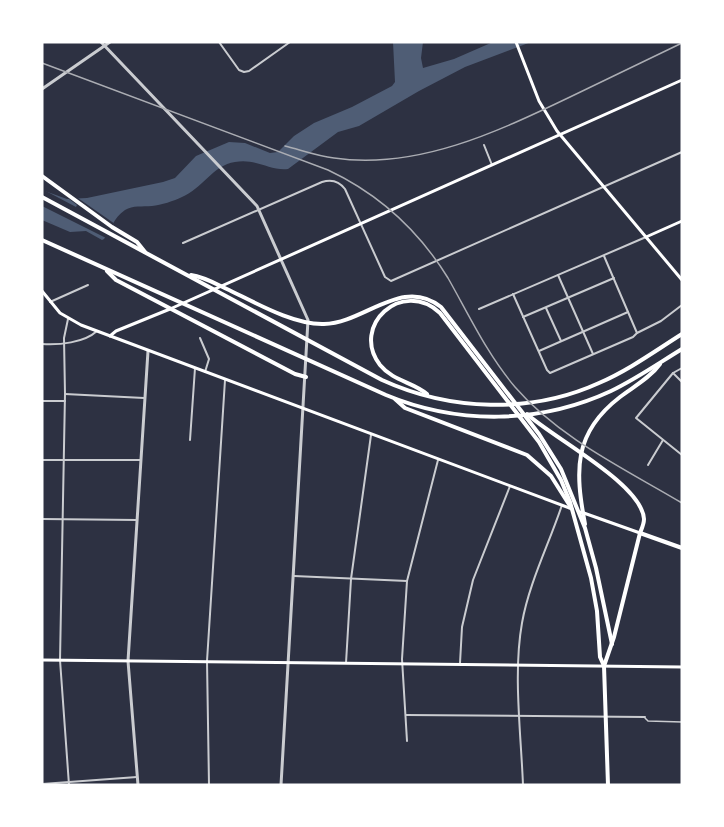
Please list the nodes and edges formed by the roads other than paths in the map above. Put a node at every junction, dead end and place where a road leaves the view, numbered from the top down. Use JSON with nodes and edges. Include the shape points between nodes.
{"nodes":[{"id":1,"x":110,"y":42,"type":"edge"},
{"id":2,"x":219,"y":42,"type":"edge"},
{"id":3,"x":290,"y":42,"type":"edge"},
{"id":4,"x":516,"y":42,"type":"edge"},
{"id":5,"x":103,"y":44,"type":"edge"},
{"id":6,"x":682,"y":80,"type":"edge"},
{"id":7,"x":42,"y":89,"type":"edge"},
{"id":8,"x":560,"y":135,"type":"junction"},
{"id":9,"x":484,"y":145,"type":"dead end"},
{"id":10,"x":682,"y":152,"type":"edge"},
{"id":11,"x":492,"y":165,"type":"junction"},
{"id":12,"x":42,"y":176,"type":"edge"},
{"id":13,"x":603,"y":187,"type":"junction"},
{"id":14,"x":42,"y":197,"type":"edge"},
{"id":15,"x":260,"y":210,"type":"junction"},
{"id":16,"x":682,"y":221,"type":"edge"},
{"id":17,"x":361,"y":223,"type":"junction"},
{"id":18,"x":646,"y":237,"type":"junction"},
{"id":19,"x":42,"y":240,"type":"edge"},
{"id":20,"x":183,"y":243,"type":"dead end"},
{"id":21,"x":146,"y":253,"type":"junction"},
{"id":22,"x":603,"y":254,"type":"junction"},
{"id":23,"x":282,"y":258,"type":"junction"},
{"id":24,"x":104,"y":268,"type":"junction"},
{"id":25,"x":558,"y":274,"type":"junction"},
{"id":26,"x":187,"y":275,"type":"junction"},
{"id":27,"x":614,"y":278,"type":"junction"},
{"id":28,"x":682,"y":280,"type":"edge"},
{"id":29,"x":88,"y":285,"type":"dead end"},
{"id":30,"x":42,"y":291,"type":"edge"},
{"id":31,"x":513,"y":294,"type":"junction"},
{"id":32,"x":568,"y":298,"type":"junction"},
{"id":33,"x":49,"y":302,"type":"junction"},
{"id":34,"x":682,"y":305,"type":"edge"},
{"id":35,"x":546,"y":308,"type":"junction"},
{"id":36,"x":479,"y":309,"type":"dead end"},
{"id":37,"x":628,"y":312,"type":"junction"},
{"id":38,"x":523,"y":317,"type":"junction"},
{"id":39,"x":68,"y":319,"type":"junction"},
{"id":40,"x":97,"y":331,"type":"junction"},
{"id":41,"x":583,"y":331,"type":"junction"},
{"id":42,"x":637,"y":333,"type":"junction"},
{"id":43,"x":682,"y":334,"type":"edge"},
{"id":44,"x":110,"y":336,"type":"junction"},
{"id":45,"x":200,"y":338,"type":"dead end"},
{"id":46,"x":561,"y":341,"type":"junction"},
{"id":47,"x":64,"y":343,"type":"junction"},
{"id":48,"x":42,"y":344,"type":"edge"},
{"id":49,"x":682,"y":349,"type":"edge"},
{"id":50,"x":148,"y":351,"type":"junction"},
{"id":51,"x":539,"y":351,"type":"junction"},
{"id":52,"x":593,"y":354,"type":"junction"},
{"id":53,"x":661,"y":362,"type":"junction"},
{"id":54,"x":195,"y":368,"type":"junction"},
{"id":55,"x":682,"y":368,"type":"edge"},
{"id":56,"x":205,"y":372,"type":"junction"},
{"id":57,"x":673,"y":373,"type":"junction"},
{"id":58,"x":306,"y":377,"type":"junction"},
{"id":59,"x":225,"y":380,"type":"junction"},
{"id":60,"x":682,"y":382,"type":"edge"},
{"id":61,"x":65,"y":394,"type":"junction"},
{"id":62,"x":392,"y":397,"type":"junction"},
{"id":63,"x":430,"y":397,"type":"junction"},
{"id":64,"x":144,"y":398,"type":"junction"},
{"id":65,"x":42,"y":401,"type":"edge"},
{"id":66,"x":65,"y":401,"type":"junction"},
{"id":67,"x":518,"y":406,"type":"junction"},
{"id":68,"x":304,"y":410,"type":"junction"},
{"id":69,"x":371,"y":435,"type":"junction"},
{"id":70,"x":190,"y":440,"type":"dead end"},
{"id":71,"x":663,"y":440,"type":"junction"},
{"id":72,"x":682,"y":455,"type":"edge"},
{"id":73,"x":42,"y":460,"type":"edge"},
{"id":74,"x":64,"y":460,"type":"junction"},
{"id":75,"x":141,"y":460,"type":"junction"},
{"id":76,"x":438,"y":460,"type":"junction"},
{"id":77,"x":648,"y":465,"type":"dead end"},
{"id":78,"x":510,"y":486,"type":"junction"},
{"id":79,"x":568,"y":499,"type":"junction"},
{"id":80,"x":578,"y":503,"type":"junction"},
{"id":81,"x":562,"y":505,"type":"junction"},
{"id":82,"x":42,"y":519,"type":"edge"},
{"id":83,"x":63,"y":519,"type":"junction"},
{"id":84,"x":137,"y":520,"type":"junction"},
{"id":85,"x":640,"y":533,"type":"junction"},
{"id":86,"x":682,"y":548,"type":"edge"},
{"id":87,"x":294,"y":576,"type":"junction"},
{"id":88,"x":351,"y":579,"type":"junction"},
{"id":89,"x":407,"y":581,"type":"junction"},
{"id":90,"x":612,"y":644,"type":"junction"},
{"id":91,"x":42,"y":660,"type":"edge"},
{"id":92,"x":60,"y":660,"type":"junction"},
{"id":93,"x":128,"y":661,"type":"junction"},
{"id":94,"x":207,"y":661,"type":"junction"},
{"id":95,"x":346,"y":663,"type":"junction"},
{"id":96,"x":288,"y":664,"type":"junction"},
{"id":97,"x":403,"y":664,"type":"junction"},
{"id":98,"x":519,"y":664,"type":"junction"},
{"id":99,"x":460,"y":665,"type":"junction"},
{"id":100,"x":604,"y":666,"type":"junction"},
{"id":101,"x":682,"y":667,"type":"edge"},
{"id":102,"x":406,"y":715,"type":"junction"},
{"id":103,"x":520,"y":717,"type":"junction"},
{"id":104,"x":645,"y":717,"type":"joint"},
{"id":105,"x":605,"y":718,"type":"junction"},
{"id":106,"x":682,"y":722,"type":"edge"},
{"id":107,"x":407,"y":741,"type":"dead end"},
{"id":108,"x":137,"y":777,"type":"junction"},
{"id":109,"x":42,"y":783,"type":"edge"},
{"id":110,"x":69,"y":783,"type":"edge"},
{"id":111,"x":138,"y":785,"type":"edge"},
{"id":112,"x":209,"y":785,"type":"edge"},
{"id":113,"x":281,"y":785,"type":"edge"},
{"id":114,"x":523,"y":785,"type":"edge"},
{"id":115,"x":608,"y":785,"type":"edge"}],
"edges":[{"from":1,"to":5,"type":"street"},
{"from":2,"to":3,"type":"street","via":[[244,72]]},
{"from":4,"to":8,"type":"main road","via":[[539,101]]},
{"from":5,"to":7,"type":"street"},
{"from":5,"to":15,"type":"street"},
{"from":6,"to":8,"type":"main road"},
{"from":8,"to":11,"type":"main road"},
{"from":8,"to":13,"type":"main road"},
{"from":9,"to":11,"type":"street"},
{"from":10,"to":13,"type":"street"},
{"from":11,"to":17,"type":"main road"},
{"from":12,"to":21,"type":"main road"},
{"from":13,"to":17,"type":"street","via":[[389,280]]},
{"from":13,"to":18,"type":"main road"},
{"from":14,"to":21,"type":"main road"},
{"from":15,"to":17,"type":"street","via":[[331,180],[345,189]]},
{"from":15,"to":20,"type":"street"},
{"from":15,"to":23,"type":"street"},
{"from":16,"to":18,"type":"main road"},
{"from":17,"to":23,"type":"main road"},
{"from":18,"to":22,"type":"street"},
{"from":18,"to":28,"type":"main road"},
{"from":19,"to":24,"type":"main road"},
{"from":21,"to":26,"type":"main road"},
{"from":22,"to":25,"type":"street"},
{"from":22,"to":27,"type":"street"},
{"from":23,"to":44,"type":"main road"},
{"from":23,"to":58,"type":"street","via":[[308,320]]},
{"from":24,"to":58,"type":"main road","via":[[116,280]]},
{"from":24,"to":62,"type":"main road"},
{"from":25,"to":31,"type":"street"},
{"from":25,"to":32,"type":"street"},
{"from":26,"to":63,"type":"main road","via":[[382,380]]},
{"from":26,"to":67,"type":"main road","via":[[201,277],[302,322],[316,324],[347,320],[402,296],[428,299],[443,309]]},
{"from":27,"to":32,"type":"street"},
{"from":27,"to":37,"type":"street"},
{"from":29,"to":33,"type":"street"},
{"from":30,"to":33,"type":"main road"},
{"from":31,"to":36,"type":"street"},
{"from":31,"to":38,"type":"street"},
{"from":32,"to":35,"type":"street"},
{"from":32,"to":41,"type":"street"},
{"from":33,"to":39,"type":"main road"},
{"from":34,"to":42,"type":"street"},
{"from":35,"to":38,"type":"street"},
{"from":35,"to":46,"type":"street"},
{"from":37,"to":41,"type":"street"},
{"from":37,"to":42,"type":"street"},
{"from":38,"to":51,"type":"street"},
{"from":39,"to":40,"type":"main road"},
{"from":39,"to":47,"type":"street"},
{"from":40,"to":44,"type":"main road"},
{"from":40,"to":47,"type":"street"},
{"from":41,"to":46,"type":"street"},
{"from":41,"to":52,"type":"street"},
{"from":42,"to":52,"type":"street"},
{"from":43,"to":63,"type":"main road","via":[[607,380],[547,400],[506,405]]},
{"from":44,"to":50,"type":"main road"},
{"from":45,"to":56,"type":"street","via":[[209,359]]},
{"from":46,"to":51,"type":"street"},
{"from":47,"to":48,"type":"street"},
{"from":47,"to":61,"type":"street"},
{"from":49,"to":53,"type":"main road"},
{"from":50,"to":54,"type":"main road"},
{"from":50,"to":64,"type":"street"},
{"from":51,"to":52,"type":"street","via":[[550,373]]},
{"from":53,"to":62,"type":"main road","via":[[609,392],[559,409],[514,416],[444,412]]},
{"from":53,"to":80,"type":"main road","via":[[594,422],[579,461]]},
{"from":54,"to":56,"type":"main road"},
{"from":54,"to":70,"type":"street"},
{"from":55,"to":57,"type":"street"},
{"from":56,"to":59,"type":"main road"},
{"from":57,"to":60,"type":"street"},
{"from":57,"to":71,"type":"street","via":[[636,418]]},
{"from":58,"to":68,"type":"street"},
{"from":59,"to":68,"type":"main road"},
{"from":59,"to":94,"type":"street"},
{"from":61,"to":64,"type":"street"},
{"from":61,"to":66,"type":"street"},
{"from":62,"to":79,"type":"main road","via":[[405,408],[527,455],[549,473]]},
{"from":63,"to":79,"type":"main road","via":[[389,374],[374,353],[375,323],[396,303],[420,301],[440,313],[539,442]]},
{"from":64,"to":75,"type":"street"},
{"from":65,"to":66,"type":"street"},
{"from":66,"to":74,"type":"street"},
{"from":67,"to":80,"type":"main road","via":[[557,462]]},
{"from":67,"to":85,"type":"main road","via":[[617,480],[642,512]]},
{"from":68,"to":69,"type":"main road"},
{"from":68,"to":87,"type":"street"},
{"from":69,"to":76,"type":"main road"},
{"from":69,"to":88,"type":"street"},
{"from":71,"to":72,"type":"street"},
{"from":71,"to":77,"type":"street"},
{"from":73,"to":74,"type":"street"},
{"from":74,"to":75,"type":"street"},
{"from":74,"to":83,"type":"street"},
{"from":75,"to":84,"type":"street"},
{"from":76,"to":78,"type":"main road"},
{"from":76,"to":89,"type":"street"},
{"from":78,"to":81,"type":"main road"},
{"from":78,"to":99,"type":"street","via":[[473,580],[462,627]]},
{"from":79,"to":100,"type":"main road","via":[[594,592]]},
{"from":80,"to":90,"type":"main road"},
{"from":81,"to":85,"type":"main road"},
{"from":81,"to":98,"type":"street","via":[[524,615]]},
{"from":82,"to":83,"type":"street"},
{"from":83,"to":84,"type":"street"},
{"from":83,"to":92,"type":"street"},
{"from":84,"to":93,"type":"street"},
{"from":85,"to":86,"type":"main road"},
{"from":85,"to":90,"type":"main road"},
{"from":87,"to":88,"type":"street"},
{"from":87,"to":96,"type":"street"},
{"from":88,"to":89,"type":"street"},
{"from":88,"to":95,"type":"street"},
{"from":89,"to":97,"type":"street"},
{"from":90,"to":100,"type":"main road"},
{"from":91,"to":92,"type":"main road"},
{"from":92,"to":93,"type":"main road"},
{"from":92,"to":110,"type":"street"},
{"from":93,"to":94,"type":"main road"},
{"from":93,"to":108,"type":"street"},
{"from":94,"to":96,"type":"main road"},
{"from":94,"to":112,"type":"street"},
{"from":95,"to":96,"type":"main road"},
{"from":95,"to":97,"type":"main road"},
{"from":96,"to":113,"type":"street"},
{"from":97,"to":99,"type":"main road"},
{"from":97,"to":102,"type":"street"},
{"from":98,"to":99,"type":"main road"},
{"from":98,"to":100,"type":"main road"},
{"from":98,"to":103,"type":"street"},
{"from":100,"to":101,"type":"main road"},
{"from":100,"to":105,"type":"main road"},
{"from":102,"to":103,"type":"street"},
{"from":102,"to":107,"type":"street"},
{"from":103,"to":105,"type":"street"},
{"from":103,"to":114,"type":"street"},
{"from":104,"to":105,"type":"street"},
{"from":104,"to":106,"type":"street"},
{"from":105,"to":115,"type":"main road"},
{"from":108,"to":110,"type":"street"},
{"from":108,"to":111,"type":"street"},
{"from":109,"to":110,"type":"street"}]}
